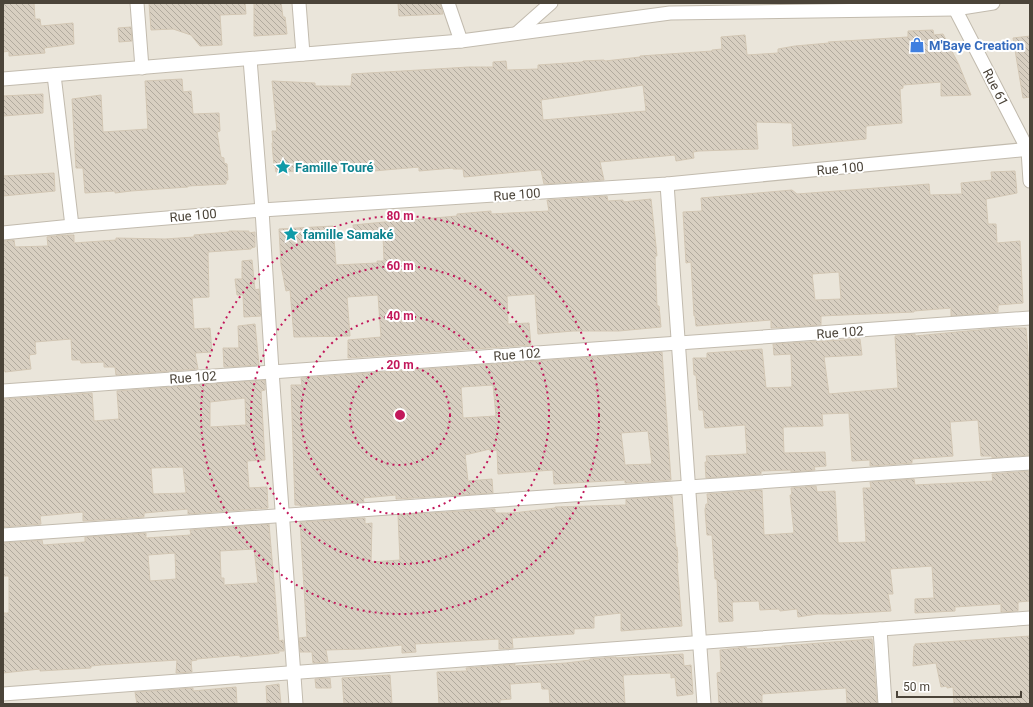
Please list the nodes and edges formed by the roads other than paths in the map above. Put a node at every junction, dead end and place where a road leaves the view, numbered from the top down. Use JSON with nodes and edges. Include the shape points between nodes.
{"nodes":[{"id":1,"x":137,"y":3,"type":"edge"},
{"id":2,"x":300,"y":3,"type":"edge"},
{"id":3,"x":448,"y":3,"type":"edge"},
{"id":4,"x":551,"y":3,"type":"edge"},
{"id":5,"x":993,"y":3,"type":"edge"},
{"id":6,"x":954,"y":6,"type":"edge"},
{"id":7,"x":517,"y":33,"type":"junction"},
{"id":8,"x":461,"y":41,"type":"junction"},
{"id":9,"x":303,"y":54,"type":"junction"},
{"id":10,"x":250,"y":59,"type":"junction"},
{"id":11,"x":142,"y":68,"type":"junction"},
{"id":12,"x":54,"y":75,"type":"junction"},
{"id":13,"x":3,"y":80,"type":"edge"},
{"id":14,"x":1029,"y":150,"type":"edge"},
{"id":15,"x":1030,"y":181,"type":"edge"},
{"id":16,"x":668,"y":184,"type":"junction"},
{"id":17,"x":262,"y":210,"type":"junction"},
{"id":18,"x":72,"y":226,"type":"junction"},
{"id":19,"x":3,"y":233,"type":"edge"},
{"id":20,"x":1030,"y":318,"type":"edge"},
{"id":21,"x":679,"y":343,"type":"junction"},
{"id":22,"x":272,"y":372,"type":"junction"},
{"id":23,"x":3,"y":390,"type":"edge"},
{"id":24,"x":1030,"y":463,"type":"edge"},
{"id":25,"x":689,"y":487,"type":"junction"},
{"id":26,"x":282,"y":515,"type":"junction"},
{"id":27,"x":3,"y":535,"type":"edge"},
{"id":28,"x":1030,"y":618,"type":"edge"},
{"id":29,"x":880,"y":629,"type":"junction"},
{"id":30,"x":700,"y":643,"type":"junction"},
{"id":31,"x":294,"y":673,"type":"junction"},
{"id":32,"x":3,"y":694,"type":"edge"},
{"id":33,"x":296,"y":704,"type":"edge"},
{"id":34,"x":704,"y":704,"type":"edge"},
{"id":35,"x":885,"y":704,"type":"edge"}],
"edges":[{"from":1,"to":11,"type":"street"},
{"from":2,"to":9,"type":"street"},
{"from":3,"to":8,"type":"street"},
{"from":4,"to":7,"type":"street"},
{"from":5,"to":6,"type":"street"},
{"from":6,"to":7,"type":"street","via":[[670,13]]},
{"from":6,"to":14,"type":"street","name":"Rue 61"},
{"from":7,"to":8,"type":"street"},
{"from":8,"to":9,"type":"street"},
{"from":9,"to":10,"type":"street"},
{"from":10,"to":11,"type":"street"},
{"from":10,"to":17,"type":"street"},
{"from":11,"to":12,"type":"street"},
{"from":12,"to":13,"type":"street"},
{"from":12,"to":18,"type":"street"},
{"from":14,"to":15,"type":"street"},
{"from":14,"to":16,"type":"street","name":"Rue 100"},
{"from":16,"to":17,"type":"street","name":"Rue 100"},
{"from":16,"to":21,"type":"street"},
{"from":17,"to":18,"type":"street","name":"Rue 100"},
{"from":17,"to":22,"type":"street"},
{"from":18,"to":19,"type":"street","name":"Rue 100"},
{"from":20,"to":21,"type":"street","name":"Rue 102"},
{"from":21,"to":22,"type":"street","name":"Rue 102"},
{"from":21,"to":25,"type":"street"},
{"from":22,"to":23,"type":"street","name":"Rue 102"},
{"from":22,"to":26,"type":"street"},
{"from":24,"to":25,"type":"street"},
{"from":25,"to":26,"type":"street"},
{"from":25,"to":30,"type":"street"},
{"from":26,"to":27,"type":"street"},
{"from":26,"to":31,"type":"street"},
{"from":28,"to":29,"type":"street"},
{"from":29,"to":30,"type":"street"},
{"from":29,"to":35,"type":"street"},
{"from":30,"to":31,"type":"street"},
{"from":30,"to":34,"type":"street"},
{"from":31,"to":32,"type":"street"},
{"from":31,"to":33,"type":"street"}]}
